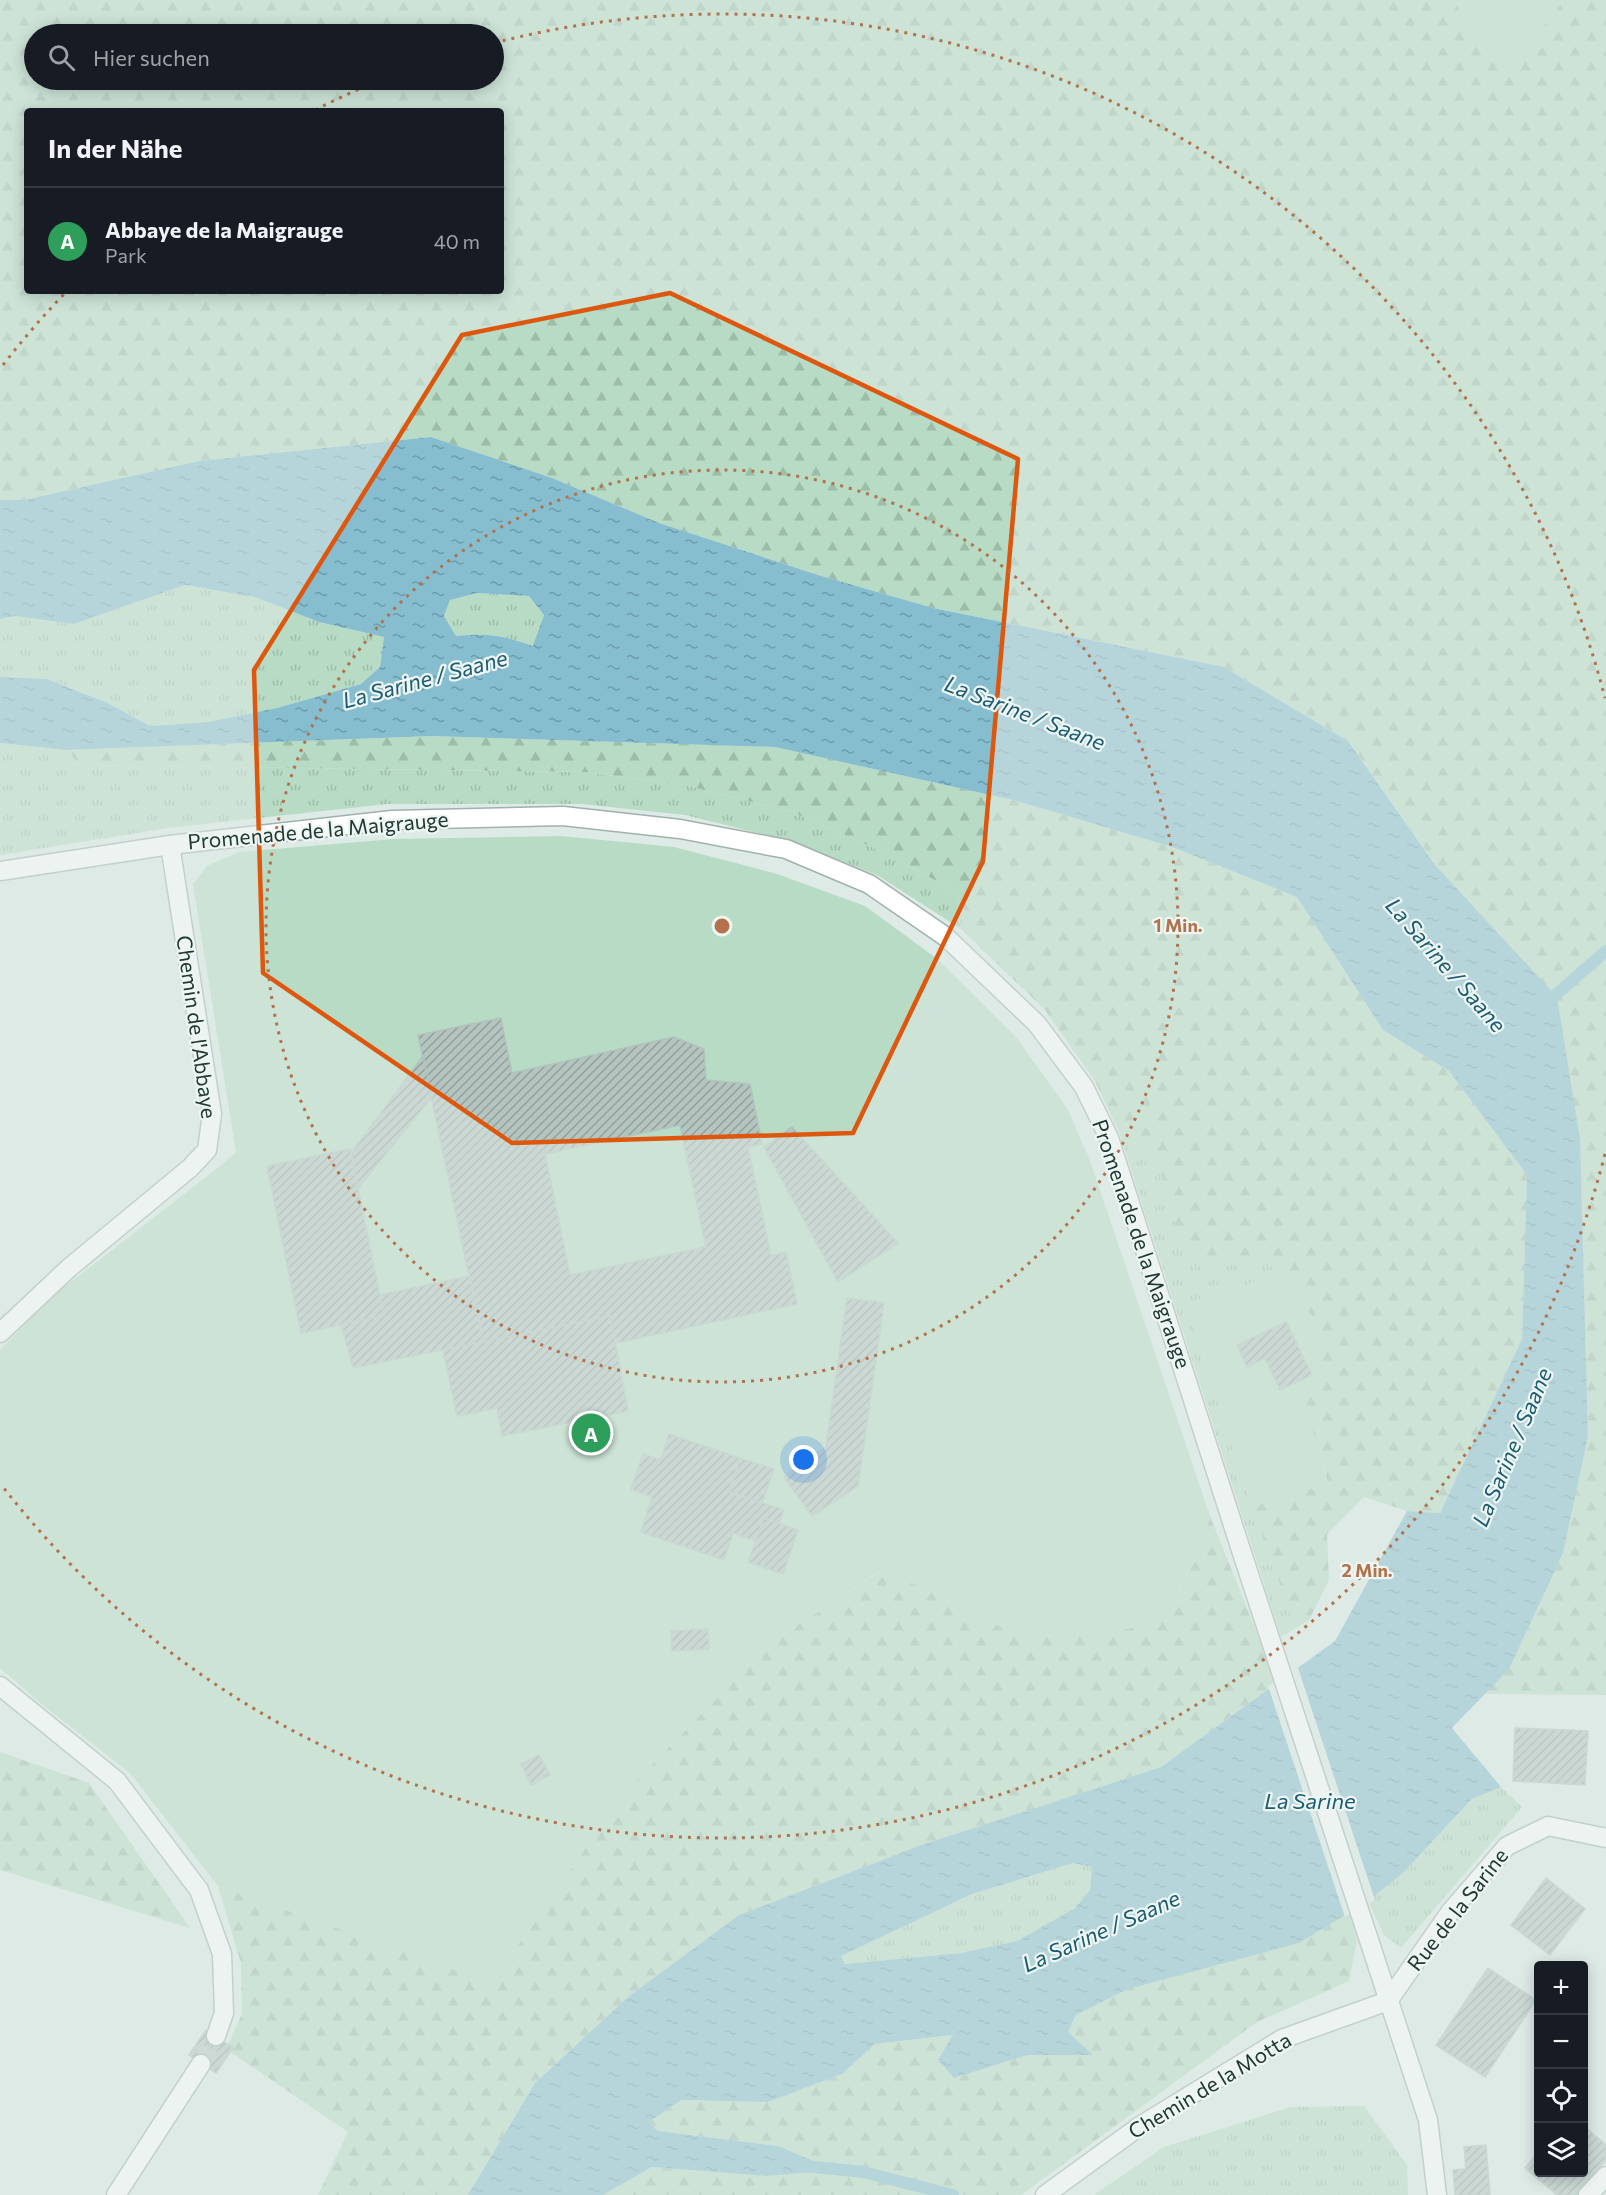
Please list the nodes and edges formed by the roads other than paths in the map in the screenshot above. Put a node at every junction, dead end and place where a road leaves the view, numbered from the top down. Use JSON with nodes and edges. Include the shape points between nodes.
{"nodes":[{"id":1,"x":170,"y":845,"type":"junction"},
{"id":2,"x":0,"y":871,"type":"edge"},
{"id":3,"x":0,"y":1333,"type":"edge"},
{"id":4,"x":0,"y":1686,"type":"edge"},
{"id":5,"x":1606,"y":1838,"type":"edge"},
{"id":6,"x":1370,"y":1941,"type":"joint"},
{"id":7,"x":1388,"y":2001,"type":"junction"},
{"id":8,"x":216,"y":2036,"type":"tunnel mouth"},
{"id":9,"x":201,"y":2064,"type":"tunnel mouth"},
{"id":10,"x":1606,"y":2176,"type":"edge"},
{"id":11,"x":116,"y":2195,"type":"edge"},
{"id":12,"x":1045,"y":2195,"type":"edge"},
{"id":13,"x":1437,"y":2195,"type":"edge"},
{"id":14,"x":1588,"y":2195,"type":"edge"}],
"edges":[{"from":1,"to":2,"type":"street","name":"Promenade de la Maigrauge"},
{"from":1,"to":3,"type":"street","name":"Chemin de l'Abbaye","via":[[212,1114],[207,1150]]},
{"from":1,"to":6,"type":"street","name":"Promenade de la Maigrauge","via":[[392,820],[563,816],[680,829],[786,849],[869,884],[946,937],[1037,1024],[1083,1087],[1110,1138]]},
{"from":4,"to":8,"type":"street","via":[[117,1781],[199,1890],[222,1954],[224,2013]]},
{"from":5,"to":7,"type":"street","name":"Rue de la Sarine","via":[[1548,1826],[1507,1846],[1451,1911]]},
{"from":6,"to":7,"type":"street","name":"Rue de la Sarine"},
{"from":7,"to":12,"type":"street","name":"Chemin de la Motta","via":[[1282,2039],[1140,2126]]},
{"from":7,"to":13,"type":"street","name":"Rue de la Sarine","via":[[1428,2120]]},
{"from":9,"to":11,"type":"street"},
{"from":10,"to":14,"type":"street"}]}
